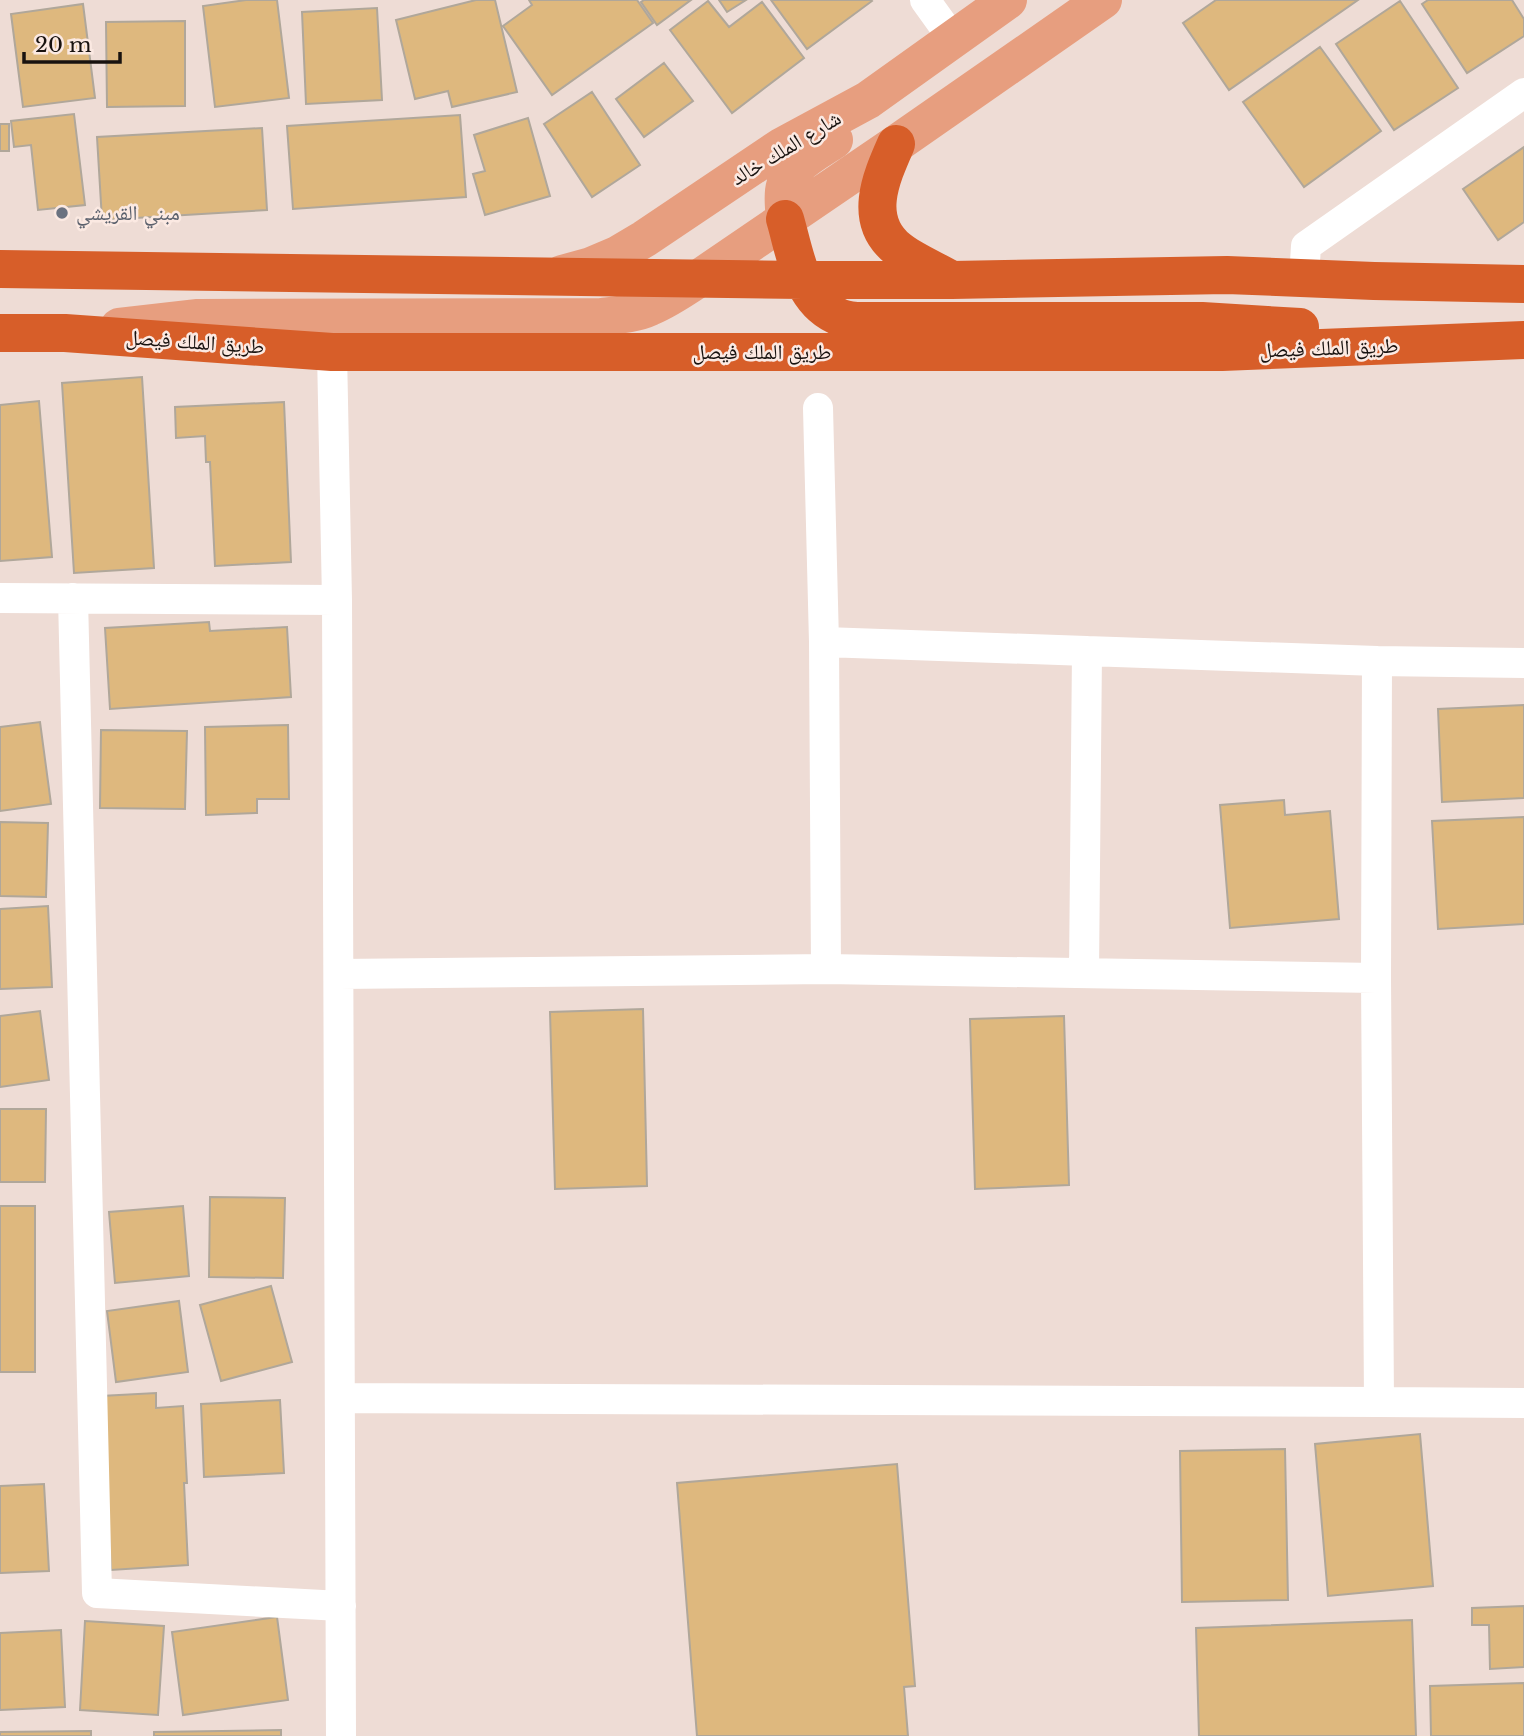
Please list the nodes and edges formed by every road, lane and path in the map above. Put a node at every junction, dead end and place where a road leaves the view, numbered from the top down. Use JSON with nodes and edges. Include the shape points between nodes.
{"nodes":[{"id":1,"x":925,"y":0,"type":"edge"},
{"id":2,"x":1008,"y":0,"type":"edge"},
{"id":3,"x":1103,"y":0,"type":"edge"},
{"id":4,"x":953,"y":39,"type":"junction"},
{"id":5,"x":919,"y":64,"type":"junction"},
{"id":6,"x":1524,"y":93,"type":"edge"},
{"id":7,"x":896,"y":144,"type":"junction"},
{"id":8,"x":785,"y":219,"type":"junction"},
{"id":9,"x":0,"y":269,"type":"edge"},
{"id":10,"x":553,"y":277,"type":"junction"},
{"id":11,"x":1304,"y":278,"type":"junction"},
{"id":12,"x":698,"y":279,"type":"junction"},
{"id":13,"x":803,"y":280,"type":"junction"},
{"id":14,"x":952,"y":280,"type":"junction"},
{"id":15,"x":1524,"y":284,"type":"edge"},
{"id":16,"x":0,"y":333,"type":"edge"},
{"id":17,"x":65,"y":333,"type":"junction"},
{"id":18,"x":1519,"y":340,"type":"edge"},
{"id":19,"x":332,"y":352,"type":"junction"},
{"id":20,"x":818,"y":408,"type":"dead end"},
{"id":21,"x":0,"y":598,"type":"edge"},
{"id":22,"x":73,"y":598,"type":"junction"},
{"id":23,"x":337,"y":600,"type":"junction"},
{"id":24,"x":824,"y":642,"type":"junction"},
{"id":25,"x":1087,"y":651,"type":"junction"},
{"id":26,"x":1377,"y":661,"type":"junction"},
{"id":27,"x":1524,"y":663,"type":"edge"},
{"id":28,"x":826,"y":969,"type":"junction"},
{"id":29,"x":1084,"y":973,"type":"junction"},
{"id":30,"x":339,"y":974,"type":"junction"},
{"id":31,"x":1376,"y":978,"type":"junction"},
{"id":32,"x":341,"y":1398,"type":"junction"},
{"id":33,"x":1379,"y":1402,"type":"junction"},
{"id":34,"x":1524,"y":1403,"type":"edge"},
{"id":35,"x":341,"y":1606,"type":"junction"},
{"id":36,"x":341,"y":1736,"type":"edge"}],
"edges":[{"from":1,"to":4,"type":"street"},
{"from":2,"to":4,"type":"main road","name":"شارع الملك خالد"},
{"from":3,"to":7,"type":"main road"},
{"from":4,"to":5,"type":"main road","name":"شارع الملك خالد"},
{"from":5,"to":8,"type":"main road","via":[[871,114],[798,165],[784,187]]},
{"from":5,"to":10,"type":"main road","name":"شارع الملك خالد","via":[[868,100],[780,147],[635,245],[591,266]]},
{"from":6,"to":11,"type":"street","via":[[1306,246]]},
{"from":7,"to":8,"type":"main road"},
{"from":7,"to":14,"type":"highway","via":[[881,177],[877,199],[880,225],[899,250]]},
{"from":8,"to":12,"type":"main road"},
{"from":8,"to":13,"type":"highway"},
{"from":9,"to":10,"type":"highway"},
{"from":10,"to":12,"type":"highway"},
{"from":11,"to":14,"type":"highway"},
{"from":11,"to":15,"type":"highway"},
{"from":12,"to":13,"type":"highway"},
{"from":12,"to":17,"type":"main road","via":[[650,307],[601,317],[198,318]]},
{"from":13,"to":14,"type":"highway"},
{"from":13,"to":18,"type":"highway","via":[[822,308],[856,321],[1202,321]]},
{"from":16,"to":17,"type":"highway","name":"طريق الملك فيصل"},
{"from":17,"to":19,"type":"highway","name":"طريق الملك فيصل"},
{"from":18,"to":19,"type":"highway","name":"طريق الملك فيصل","via":[[1223,352]]},
{"from":19,"to":23,"type":"street"},
{"from":20,"to":24,"type":"street"},
{"from":21,"to":22,"type":"street"},
{"from":22,"to":23,"type":"street"},
{"from":22,"to":35,"type":"street","via":[[97,1593]]},
{"from":23,"to":30,"type":"street"},
{"from":24,"to":25,"type":"street"},
{"from":24,"to":28,"type":"street"},
{"from":25,"to":26,"type":"street"},
{"from":25,"to":29,"type":"street"},
{"from":26,"to":27,"type":"street"},
{"from":26,"to":31,"type":"street"},
{"from":28,"to":29,"type":"street"},
{"from":28,"to":30,"type":"street"},
{"from":29,"to":31,"type":"street"},
{"from":30,"to":32,"type":"street"},
{"from":31,"to":33,"type":"street"},
{"from":32,"to":33,"type":"street"},
{"from":32,"to":35,"type":"street"},
{"from":33,"to":34,"type":"street"},
{"from":35,"to":36,"type":"street"}]}
